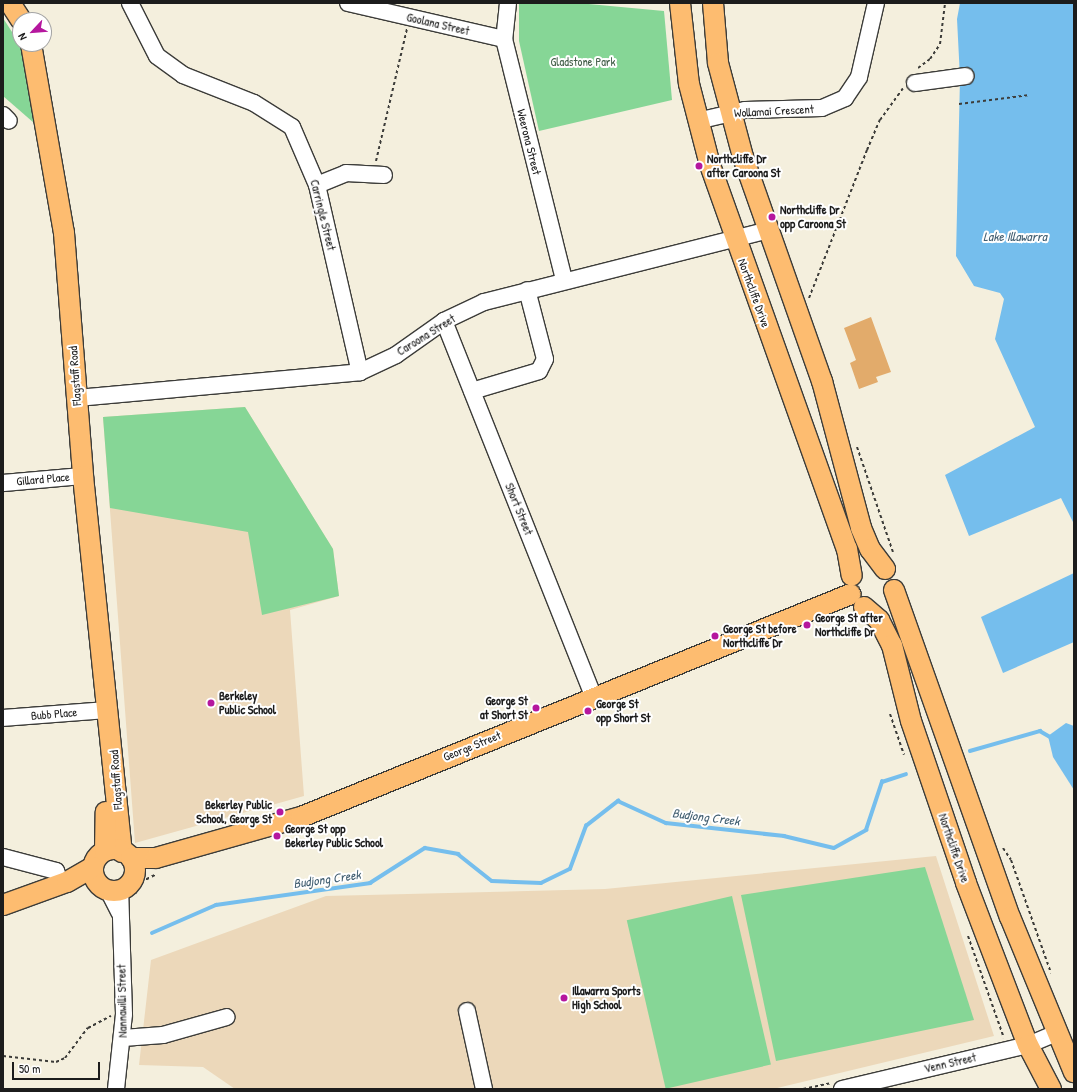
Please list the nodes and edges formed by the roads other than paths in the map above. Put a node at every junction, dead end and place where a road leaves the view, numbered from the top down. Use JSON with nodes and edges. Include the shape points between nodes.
{"nodes":[{"id":1,"x":10,"y":3,"type":"edge"},
{"id":2,"x":130,"y":3,"type":"edge"},
{"id":3,"x":348,"y":3,"type":"edge"},
{"id":4,"x":508,"y":3,"type":"edge"},
{"id":5,"x":680,"y":3,"type":"edge"},
{"id":6,"x":713,"y":3,"type":"edge"},
{"id":7,"x":876,"y":3,"type":"edge"},
{"id":8,"x":16,"y":12,"type":"edge"},
{"id":9,"x":504,"y":39,"type":"junction"},
{"id":10,"x":33,"y":52,"type":"edge"},
{"id":11,"x":966,"y":76,"type":"dead end"},
{"id":12,"x":913,"y":78,"type":"road end"},
{"id":13,"x":730,"y":113,"type":"junction"},
{"id":14,"x":697,"y":121,"type":"junction"},
{"id":15,"x":378,"y":174,"type":"road end"},
{"id":16,"x":317,"y":185,"type":"junction"},
{"id":17,"x":768,"y":230,"type":"junction"},
{"id":18,"x":734,"y":239,"type":"junction"},
{"id":19,"x":564,"y":280,"type":"junction"},
{"id":20,"x":527,"y":290,"type":"junction"},
{"id":21,"x":444,"y":321,"type":"junction"},
{"id":22,"x":360,"y":372,"type":"junction"},
{"id":23,"x":472,"y":391,"type":"junction"},
{"id":24,"x":77,"y":398,"type":"junction"},
{"id":25,"x":83,"y":476,"type":"junction"},
{"id":26,"x":3,"y":483,"type":"edge"},
{"id":27,"x":890,"y":564,"type":"junction"},
{"id":28,"x":894,"y":590,"type":"junction"},
{"id":29,"x":855,"y":593,"type":"junction"},
{"id":30,"x":594,"y":697,"type":"junction"},
{"id":31,"x":106,"y":710,"type":"junction"},
{"id":32,"x":3,"y":718,"type":"edge"},
{"id":33,"x":3,"y":857,"type":"edge"},
{"id":34,"x":116,"y":874,"type":"junction"},
{"id":35,"x":64,"y":883,"type":"junction"},
{"id":36,"x":3,"y":905,"type":"edge"},
{"id":37,"x":467,"y":1011,"type":"dead end"},
{"id":38,"x":227,"y":1017,"type":"dead end"},
{"id":39,"x":1056,"y":1033,"type":"junction"},
{"id":40,"x":123,"y":1038,"type":"junction"},
{"id":41,"x":1028,"y":1045,"type":"junction"},
{"id":42,"x":1074,"y":1072,"type":"edge"},
{"id":43,"x":838,"y":1085,"type":"edge"},
{"id":44,"x":116,"y":1089,"type":"edge"},
{"id":45,"x":484,"y":1089,"type":"edge"},
{"id":46,"x":1051,"y":1089,"type":"edge"}],
"edges":[{"from":1,"to":8,"type":"main road"},
{"from":2,"to":16,"type":"street","name":"Carringle Street","via":[[157,56],[183,75],[254,103],[292,127]]},
{"from":3,"to":9,"type":"street","name":"Goolana Street"},
{"from":4,"to":9,"type":"street","name":"Weerona Street"},
{"from":5,"to":14,"type":"main road","name":"Northcliffe Drive","via":[[684,57]]},
{"from":6,"to":13,"type":"main road","via":[[718,63]]},
{"from":7,"to":13,"type":"street","name":"Wollamai Crescent","via":[[859,78],[845,98],[822,108]]},
{"from":9,"to":19,"type":"street","name":"Weerona Street"},
{"from":10,"to":24,"type":"main road","name":"Flagstaff Road","via":[[64,232]]},
{"from":11,"to":12,"type":"street"},
{"from":13,"to":14,"type":"street","name":"Wollamai Crescent"},
{"from":13,"to":17,"type":"main road"},
{"from":14,"to":18,"type":"main road","name":"Northcliffe Drive"},
{"from":15,"to":16,"type":"street","via":[[346,173]]},
{"from":16,"to":22,"type":"street","name":"Carringle Street"},
{"from":17,"to":18,"type":"street","name":"Caroona Street"},
{"from":17,"to":27,"type":"main road","via":[[822,381],[861,528],[870,549]]},
{"from":18,"to":19,"type":"street","name":"Caroona Street"},
{"from":18,"to":29,"type":"main road","name":"Northcliffe Drive","via":[[847,549]]},
{"from":19,"to":20,"type":"street","name":"Caroona Street"},
{"from":20,"to":21,"type":"street","name":"Caroona Street","via":[[484,302]]},
{"from":20,"to":23,"type":"street","via":[[545,359],[539,371]]},
{"from":21,"to":22,"type":"street","name":"Caroona Street","via":[[396,355]]},
{"from":21,"to":23,"type":"street","name":"Short Street"},
{"from":22,"to":24,"type":"street","name":"Caroona Street"},
{"from":23,"to":30,"type":"street","name":"Short Street"},
{"from":24,"to":25,"type":"main road","name":"Flagstaff Road"},
{"from":25,"to":26,"type":"street","name":"Gillard Place"},
{"from":25,"to":31,"type":"main road","name":"Flagstaff Road"},
{"from":27,"to":28,"type":"main road"},
{"from":27,"to":29,"type":"main road","via":[[867,564]]},
{"from":28,"to":29,"type":"main road","via":[[883,606]]},
{"from":28,"to":39,"type":"main road","via":[[1010,917]]},
{"from":29,"to":30,"type":"main road","name":"George Street"},
{"from":29,"to":41,"type":"main road","name":"Northcliffe Drive","via":[[879,620],[892,645],[911,721],[966,883]]},
{"from":30,"to":34,"type":"main road","name":"George Street","via":[[301,817],[156,866]]},
{"from":31,"to":32,"type":"street","name":"Bubb Place"},
{"from":31,"to":34,"type":"main road","name":"Flagstaff Road"},
{"from":33,"to":35,"type":"street","via":[[56,871]]},
{"from":34,"to":35,"type":"main road","name":"George Street"},
{"from":34,"to":40,"type":"street","name":"Nannawilli Street","via":[[124,1014]]},
{"from":35,"to":36,"type":"main road","name":"George Street"},
{"from":37,"to":45,"type":"street"},
{"from":38,"to":40,"type":"street","via":[[163,1034]]},
{"from":39,"to":41,"type":"street","name":"Venn Street"},
{"from":39,"to":42,"type":"main road"},
{"from":40,"to":44,"type":"street","name":"Nannawilli Street"},
{"from":41,"to":43,"type":"street","name":"Venn Street"},
{"from":41,"to":46,"type":"main road","name":"Northcliffe Drive"}]}
